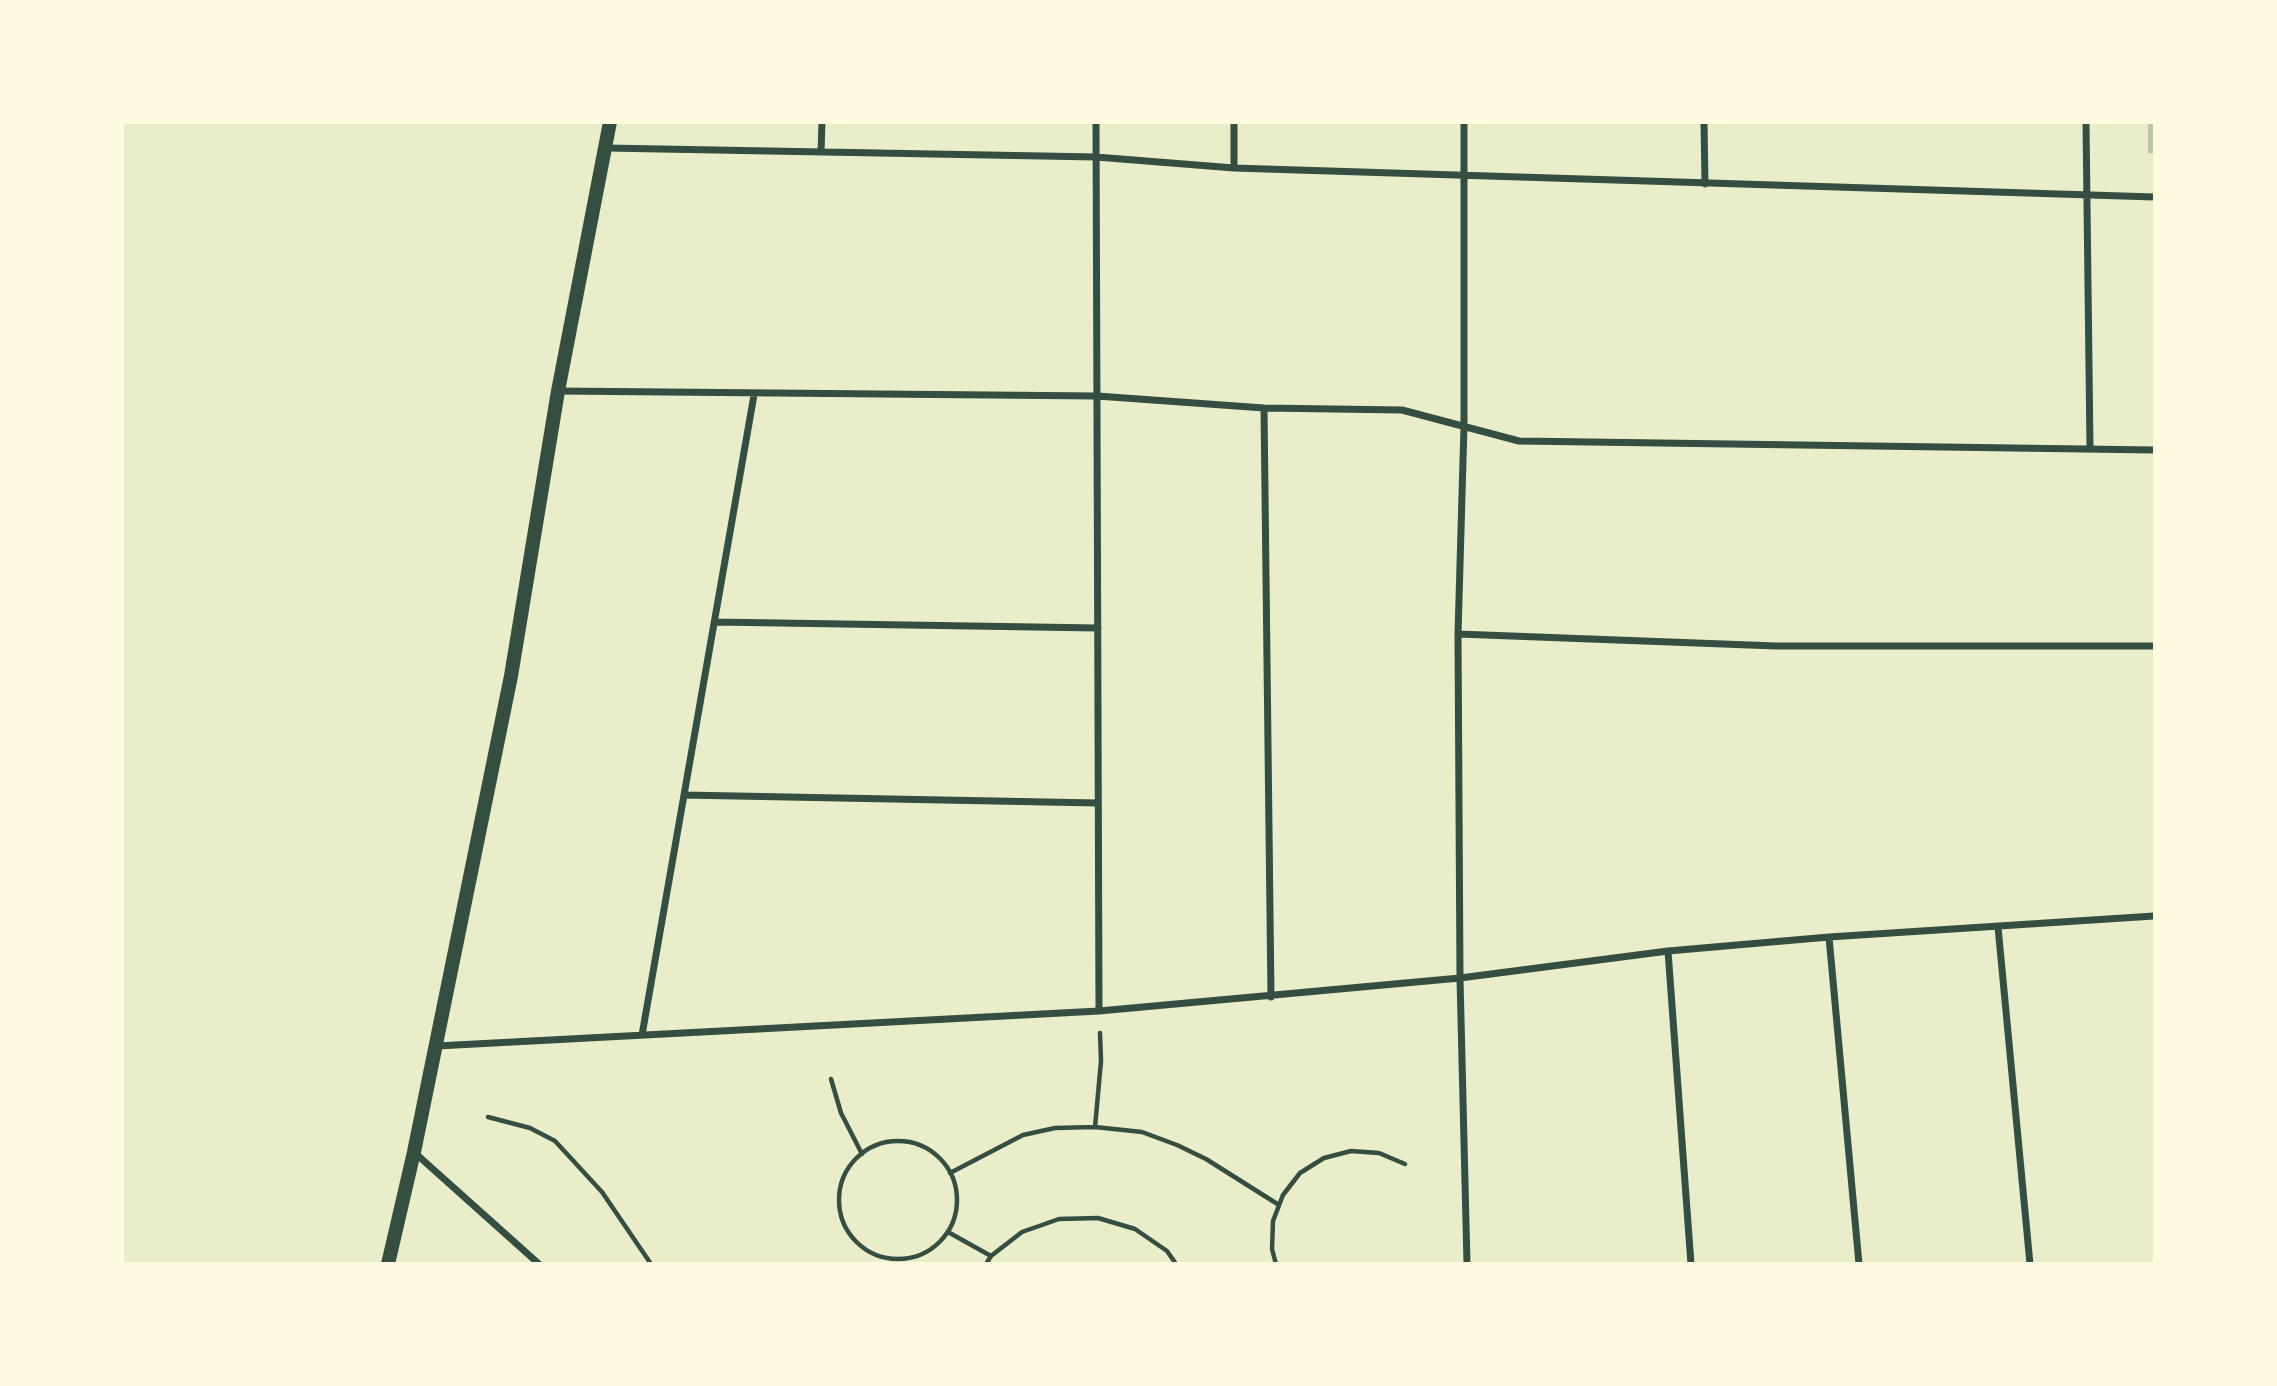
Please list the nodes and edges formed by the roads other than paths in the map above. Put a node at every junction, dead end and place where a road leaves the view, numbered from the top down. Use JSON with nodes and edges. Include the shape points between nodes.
{"nodes":[{"id":1,"x":610,"y":122,"type":"edge"},
{"id":2,"x":822,"y":122,"type":"edge"},
{"id":3,"x":1096,"y":122,"type":"edge"},
{"id":4,"x":1234,"y":122,"type":"edge"},
{"id":5,"x":1464,"y":122,"type":"edge"},
{"id":6,"x":1704,"y":122,"type":"edge"},
{"id":7,"x":2086,"y":122,"type":"edge"},
{"id":8,"x":606,"y":148,"type":"junction"},
{"id":9,"x":821,"y":152,"type":"junction"},
{"id":10,"x":1096,"y":157,"type":"junction"},
{"id":11,"x":1234,"y":168,"type":"junction"},
{"id":12,"x":1465,"y":176,"type":"junction"},
{"id":13,"x":1705,"y":184,"type":"junction"},
{"id":14,"x":2089,"y":197,"type":"junction"},
{"id":15,"x":2154,"y":197,"type":"edge"},
{"id":16,"x":558,"y":391,"type":"junction"},
{"id":17,"x":754,"y":394,"type":"junction"},
{"id":18,"x":1097,"y":396,"type":"junction"},
{"id":19,"x":1264,"y":408,"type":"junction"},
{"id":20,"x":1464,"y":426,"type":"junction"},
{"id":21,"x":2090,"y":449,"type":"junction"},
{"id":22,"x":2154,"y":450,"type":"edge"},
{"id":23,"x":715,"y":622,"type":"junction"},
{"id":24,"x":1098,"y":628,"type":"junction"},
{"id":25,"x":1458,"y":634,"type":"junction"},
{"id":26,"x":2154,"y":646,"type":"edge"},
{"id":27,"x":684,"y":795,"type":"junction"},
{"id":28,"x":1098,"y":803,"type":"junction"},
{"id":29,"x":2154,"y":916,"type":"edge"},
{"id":30,"x":1998,"y":927,"type":"junction"},
{"id":31,"x":1829,"y":937,"type":"junction"},
{"id":32,"x":1668,"y":951,"type":"junction"},
{"id":33,"x":1460,"y":978,"type":"junction"},
{"id":34,"x":1271,"y":997,"type":"junction"},
{"id":35,"x":1099,"y":1011,"type":"junction"},
{"id":36,"x":642,"y":1035,"type":"junction"},
{"id":37,"x":437,"y":1046,"type":"junction"},
{"id":38,"x":414,"y":1152,"type":"junction"},
{"id":39,"x":388,"y":1264,"type":"edge"},
{"id":40,"x":539,"y":1264,"type":"edge"},
{"id":41,"x":1467,"y":1264,"type":"edge"},
{"id":42,"x":1691,"y":1264,"type":"edge"},
{"id":43,"x":1859,"y":1264,"type":"edge"},
{"id":44,"x":2030,"y":1264,"type":"edge"}],
"edges":[{"from":1,"to":8,"type":"main road"},
{"from":2,"to":9,"type":"street"},
{"from":3,"to":10,"type":"street"},
{"from":4,"to":11,"type":"street"},
{"from":5,"to":12,"type":"street"},
{"from":6,"to":13,"type":"street"},
{"from":7,"to":14,"type":"street"},
{"from":8,"to":9,"type":"street"},
{"from":8,"to":16,"type":"main road"},
{"from":9,"to":10,"type":"street"},
{"from":10,"to":11,"type":"street"},
{"from":10,"to":18,"type":"street"},
{"from":11,"to":12,"type":"street"},
{"from":12,"to":13,"type":"street"},
{"from":12,"to":20,"type":"street"},
{"from":13,"to":14,"type":"street"},
{"from":14,"to":15,"type":"street"},
{"from":14,"to":21,"type":"street"},
{"from":16,"to":17,"type":"street"},
{"from":16,"to":37,"type":"main road","via":[[511,676]]},
{"from":17,"to":18,"type":"street"},
{"from":17,"to":23,"type":"street"},
{"from":18,"to":19,"type":"street"},
{"from":18,"to":24,"type":"street"},
{"from":19,"to":20,"type":"street","via":[[1402,410]]},
{"from":19,"to":34,"type":"street"},
{"from":20,"to":21,"type":"street","via":[[1519,441]]},
{"from":20,"to":25,"type":"street"},
{"from":21,"to":22,"type":"street"},
{"from":23,"to":24,"type":"street"},
{"from":23,"to":27,"type":"street"},
{"from":24,"to":28,"type":"street"},
{"from":25,"to":26,"type":"street","via":[[1776,646]]},
{"from":25,"to":33,"type":"street"},
{"from":27,"to":28,"type":"street"},
{"from":27,"to":36,"type":"street"},
{"from":28,"to":35,"type":"street"},
{"from":29,"to":30,"type":"street"},
{"from":30,"to":31,"type":"street"},
{"from":30,"to":44,"type":"street"},
{"from":31,"to":32,"type":"street"},
{"from":31,"to":43,"type":"street"},
{"from":32,"to":33,"type":"street"},
{"from":32,"to":42,"type":"street"},
{"from":33,"to":34,"type":"street"},
{"from":33,"to":41,"type":"street"},
{"from":34,"to":35,"type":"street"},
{"from":35,"to":36,"type":"street"},
{"from":36,"to":37,"type":"street"},
{"from":37,"to":38,"type":"main road"},
{"from":38,"to":39,"type":"main road"},
{"from":38,"to":40,"type":"street"}]}
